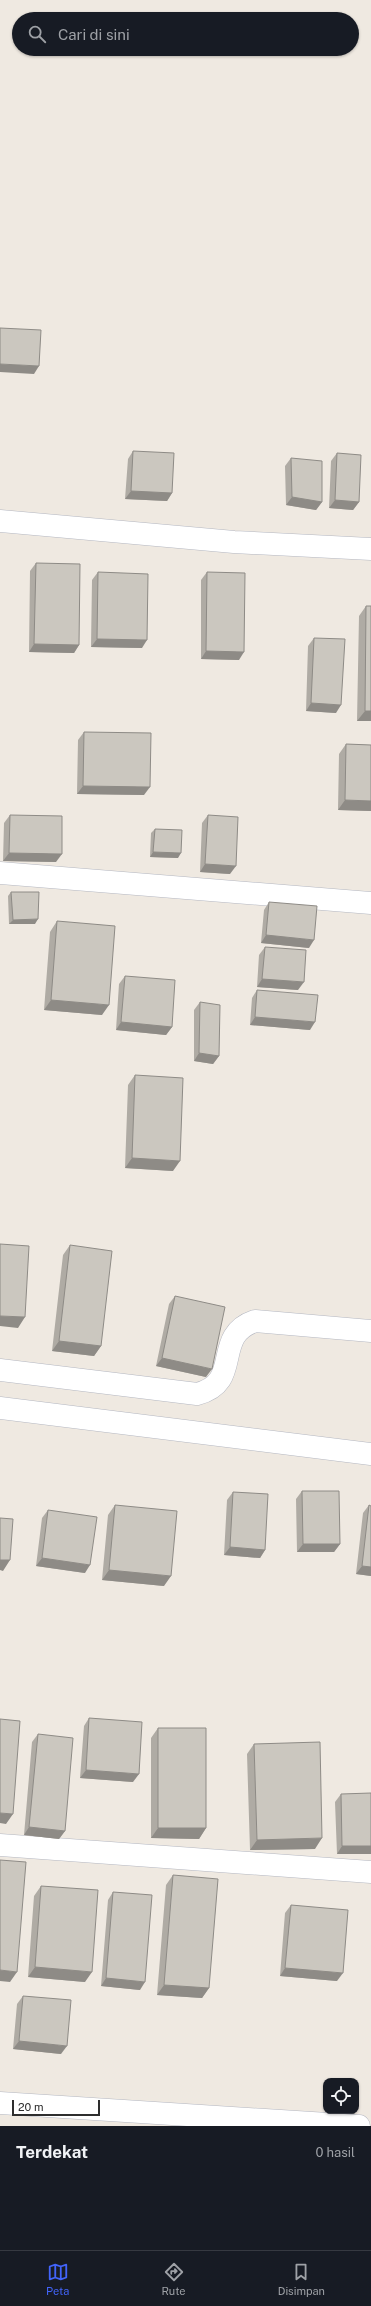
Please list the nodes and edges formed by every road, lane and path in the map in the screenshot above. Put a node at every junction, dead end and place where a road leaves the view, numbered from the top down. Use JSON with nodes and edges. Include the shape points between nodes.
{"nodes":[{"id":1,"x":0,"y":521,"type":"edge"},
{"id":2,"x":371,"y":549,"type":"edge"},
{"id":3,"x":0,"y":873,"type":"edge"},
{"id":4,"x":371,"y":904,"type":"edge"},
{"id":5,"x":371,"y":1331,"type":"edge"},
{"id":6,"x":0,"y":1370,"type":"edge"},
{"id":7,"x":0,"y":1408,"type":"edge"},
{"id":8,"x":371,"y":1454,"type":"edge"},
{"id":9,"x":0,"y":1845,"type":"edge"},
{"id":10,"x":371,"y":1872,"type":"edge"},
{"id":11,"x":0,"y":2103,"type":"edge"},
{"id":12,"x":359,"y":2126,"type":"edge"}],
"edges":[{"from":1,"to":2,"type":"street","via":[[234,542]]},
{"from":3,"to":4,"type":"street"},
{"from":5,"to":6,"type":"street","via":[[255,1321],[247,1323],[232,1337],[220,1381],[213,1389],[197,1394]]},
{"from":7,"to":8,"type":"street"},
{"from":9,"to":10,"type":"street"},
{"from":11,"to":12,"type":"street"}]}
